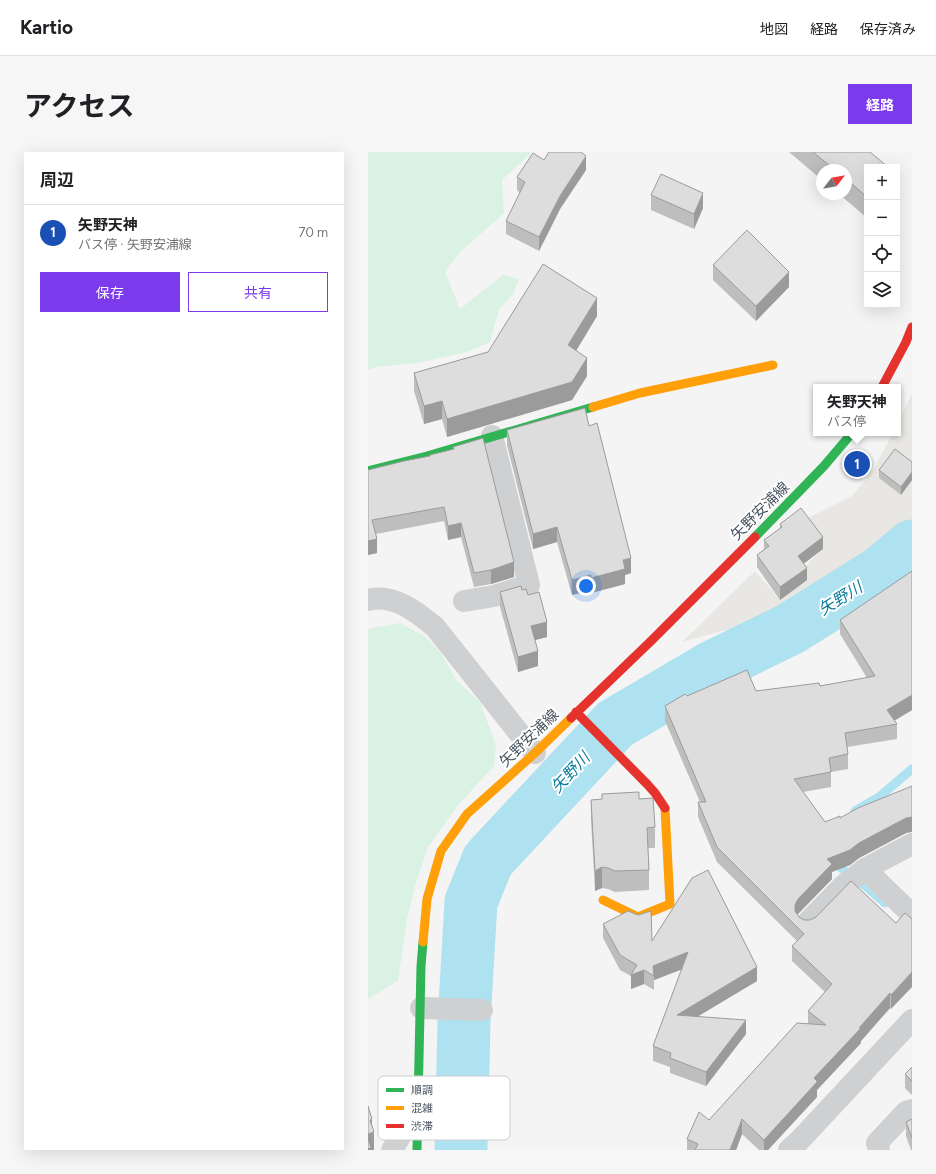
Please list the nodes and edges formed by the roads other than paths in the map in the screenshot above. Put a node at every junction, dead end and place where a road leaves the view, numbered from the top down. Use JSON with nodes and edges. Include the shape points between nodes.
{"nodes":[{"id":1,"x":912,"y":327,"type":"edge"},
{"id":2,"x":773,"y":365,"type":"dead end"},
{"id":3,"x":884,"y":384,"type":"edge"},
{"id":4,"x":492,"y":436,"type":"junction"},
{"id":5,"x":849,"y":436,"type":"edge"},
{"id":6,"x":368,"y":471,"type":"edge"},
{"id":7,"x":368,"y":600,"type":"edge"},
{"id":8,"x":464,"y":601,"type":"dead end"},
{"id":9,"x":576,"y":712,"type":"junction"},
{"id":10,"x":535,"y":753,"type":"junction"},
{"id":11,"x":912,"y":844,"type":"edge"},
{"id":12,"x":865,"y":869,"type":"junction"},
{"id":13,"x":603,"y":900,"type":"dead end"},
{"id":14,"x":912,"y":913,"type":"edge"},
{"id":15,"x":807,"y":923,"type":"edge"},
{"id":16,"x":420,"y":1008,"type":"junction"},
{"id":17,"x":482,"y":1010,"type":"dead end"},
{"id":18,"x":912,"y":1020,"type":"edge"},
{"id":19,"x":419,"y":1076,"type":"edge"},
{"id":20,"x":912,"y":1110,"type":"edge"},
{"id":21,"x":398,"y":1140,"type":"edge"},
{"id":22,"x":417,"y":1140,"type":"edge"},
{"id":23,"x":392,"y":1150,"type":"edge"},
{"id":24,"x":417,"y":1150,"type":"edge"},
{"id":25,"x":789,"y":1150,"type":"edge"},
{"id":26,"x":879,"y":1150,"type":"edge"}],
"edges":[{"from":1,"to":3,"type":"main road"},
{"from":2,"to":4,"type":"main road","via":[[640,393]]},
{"from":4,"to":6,"type":"main road"},
{"from":4,"to":8,"type":"street","via":[[529,585],[494,596]]},
{"from":5,"to":9,"type":"main road","name":"矢野安浦線","via":[[804,487],[651,641]]},
{"from":7,"to":10,"type":"street","via":[[392,599],[423,616],[436,627]]},
{"from":9,"to":10,"type":"main road","name":"矢野安浦線"},
{"from":9,"to":13,"type":"main road","via":[[656,793],[665,807],[670,904],[638,917]]},
{"from":10,"to":16,"type":"main road","name":"矢野安浦線","via":[[467,814],[441,851],[427,900]]},
{"from":11,"to":12,"type":"street"},
{"from":12,"to":14,"type":"street"},
{"from":12,"to":15,"type":"street","via":[[843,886]]},
{"from":16,"to":17,"type":"street"},
{"from":16,"to":19,"type":"main road","name":"矢野安浦線"},
{"from":18,"to":25,"type":"street"},
{"from":20,"to":26,"type":"street","via":[[906,1112],[877,1143]]},
{"from":21,"to":23,"type":"street"},
{"from":22,"to":24,"type":"main road","name":"矢野安浦線"}]}
